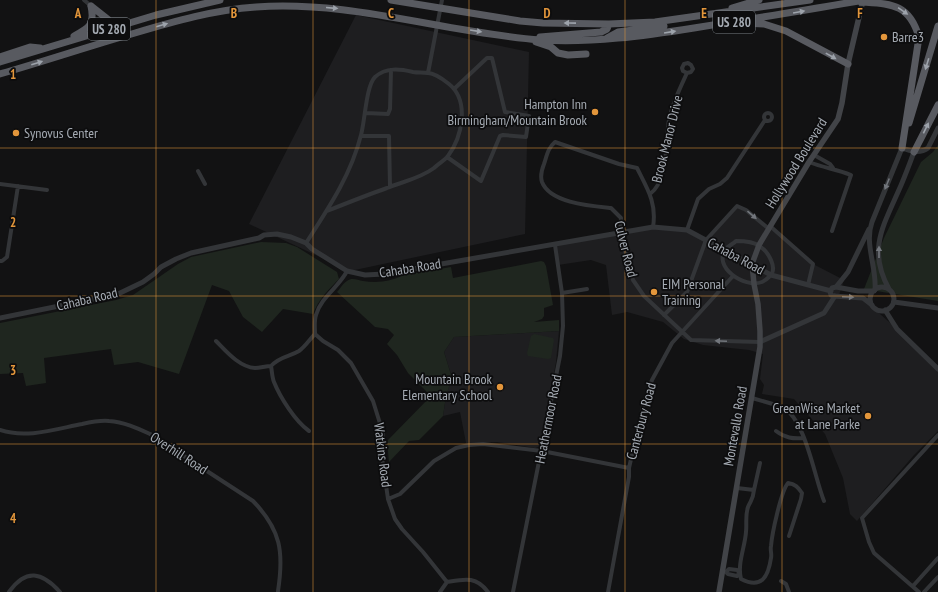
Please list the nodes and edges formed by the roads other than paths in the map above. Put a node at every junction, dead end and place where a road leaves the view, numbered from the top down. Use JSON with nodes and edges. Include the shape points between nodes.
{"nodes":[{"id":1,"x":84,"y":0,"type":"edge"},
{"id":2,"x":220,"y":0,"type":"edge"},
{"id":3,"x":391,"y":0,"type":"edge"},
{"id":4,"x":442,"y":0,"type":"edge"},
{"id":5,"x":759,"y":0,"type":"edge"},
{"id":6,"x":810,"y":0,"type":"edge"},
{"id":7,"x":864,"y":0,"type":"edge"},
{"id":8,"x":853,"y":2,"type":"junction"},
{"id":9,"x":91,"y":6,"type":"junction"},
{"id":10,"x":440,"y":8,"type":"junction"},
{"id":11,"x":706,"y":15,"type":"junction"},
{"id":12,"x":134,"y":21,"type":"junction"},
{"id":13,"x":729,"y":23,"type":"junction"},
{"id":14,"x":609,"y":24,"type":"junction"},
{"id":15,"x":438,"y":25,"type":"junction"},
{"id":16,"x":938,"y":26,"type":"edge"},
{"id":17,"x":527,"y":38,"type":"junction"},
{"id":18,"x":604,"y":39,"type":"junction"},
{"id":19,"x":62,"y":43,"type":"junction"},
{"id":20,"x":46,"y":48,"type":"junction"},
{"id":21,"x":586,"y":54,"type":"dead end"},
{"id":22,"x":0,"y":57,"type":"edge"},
{"id":23,"x":0,"y":62,"type":"edge"},
{"id":24,"x":848,"y":64,"type":"junction"},
{"id":25,"x":391,"y":70,"type":"junction"},
{"id":26,"x":428,"y":73,"type":"junction"},
{"id":27,"x":687,"y":73,"type":"dead end"},
{"id":28,"x":0,"y":74,"type":"edge"},
{"id":29,"x":454,"y":89,"type":"junction"},
{"id":30,"x":938,"y":105,"type":"edge"},
{"id":31,"x":366,"y":113,"type":"junction"},
{"id":32,"x":765,"y":120,"type":"dead end"},
{"id":33,"x":938,"y":128,"type":"edge"},
{"id":34,"x":361,"y":136,"type":"junction"},
{"id":35,"x":902,"y":148,"type":"junction"},
{"id":36,"x":914,"y":152,"type":"junction"},
{"id":37,"x":814,"y":155,"type":"junction"},
{"id":38,"x":447,"y":157,"type":"junction"},
{"id":39,"x":809,"y":162,"type":"junction"},
{"id":40,"x":833,"y":168,"type":"junction"},
{"id":41,"x":198,"y":171,"type":"dead end"},
{"id":42,"x":0,"y":184,"type":"edge"},
{"id":43,"x":205,"y":184,"type":"dead end"},
{"id":44,"x":18,"y":186,"type":"junction"},
{"id":45,"x":390,"y":187,"type":"junction"},
{"id":46,"x":48,"y":190,"type":"dead end"},
{"id":47,"x":650,"y":194,"type":"junction"},
{"id":48,"x":327,"y":211,"type":"junction"},
{"id":49,"x":653,"y":227,"type":"junction"},
{"id":50,"x":769,"y":228,"type":"junction"},
{"id":51,"x":870,"y":228,"type":"junction"},
{"id":52,"x":687,"y":230,"type":"junction"},
{"id":53,"x":832,"y":231,"type":"dead end"},
{"id":54,"x":620,"y":233,"type":"junction"},
{"id":55,"x":706,"y":240,"type":"junction"},
{"id":56,"x":306,"y":243,"type":"junction"},
{"id":57,"x":555,"y":244,"type":"junction"},
{"id":58,"x":759,"y":245,"type":"junction"},
{"id":59,"x":725,"y":249,"type":"junction"},
{"id":60,"x":0,"y":261,"type":"edge"},
{"id":61,"x":752,"y":264,"type":"junction"},
{"id":62,"x":347,"y":271,"type":"junction"},
{"id":63,"x":771,"y":275,"type":"junction"},
{"id":64,"x":733,"y":276,"type":"junction"},
{"id":65,"x":754,"y":284,"type":"junction"},
{"id":66,"x":808,"y":286,"type":"junction"},
{"id":67,"x":836,"y":287,"type":"junction"},
{"id":68,"x":587,"y":289,"type":"dead end"},
{"id":69,"x":889,"y":289,"type":"junction"},
{"id":70,"x":874,"y":290,"type":"junction"},
{"id":71,"x":830,"y":291,"type":"junction"},
{"id":72,"x":562,"y":293,"type":"junction"},
{"id":73,"x":835,"y":296,"type":"junction"},
{"id":74,"x":894,"y":302,"type":"junction"},
{"id":75,"x":872,"y":305,"type":"junction"},
{"id":76,"x":938,"y":308,"type":"edge"},
{"id":77,"x":885,"y":310,"type":"junction"},
{"id":78,"x":664,"y":315,"type":"junction"},
{"id":79,"x":0,"y":318,"type":"edge"},
{"id":80,"x":683,"y":333,"type":"junction"},
{"id":81,"x":315,"y":334,"type":"junction"},
{"id":82,"x":216,"y":341,"type":"dead end"},
{"id":83,"x":760,"y":342,"type":"junction"},
{"id":84,"x":271,"y":366,"type":"junction"},
{"id":85,"x":938,"y":370,"type":"edge"},
{"id":86,"x":752,"y":398,"type":"junction"},
{"id":87,"x":0,"y":430,"type":"edge"},
{"id":88,"x":309,"y":431,"type":"dead end"},
{"id":89,"x":776,"y":431,"type":"dead end"},
{"id":90,"x":938,"y":435,"type":"edge"},
{"id":91,"x":804,"y":438,"type":"junction"},
{"id":92,"x":542,"y":451,"type":"junction"},
{"id":93,"x":760,"y":463,"type":"dead end"},
{"id":94,"x":628,"y":468,"type":"junction"},
{"id":95,"x":737,"y":488,"type":"junction"},
{"id":96,"x":754,"y":490,"type":"junction"},
{"id":97,"x":388,"y":499,"type":"junction"},
{"id":98,"x":824,"y":501,"type":"dead end"},
{"id":99,"x":789,"y":536,"type":"dead end"},
{"id":100,"x":938,"y":558,"type":"edge"},
{"id":101,"x":724,"y":571,"type":"junction"},
{"id":102,"x":740,"y":573,"type":"junction"},
{"id":103,"x":938,"y":577,"type":"edge"},
{"id":104,"x":781,"y":581,"type":"dead end"},
{"id":105,"x":447,"y":582,"type":"junction"},
{"id":106,"x":913,"y":586,"type":"junction"},
{"id":107,"x":9,"y":592,"type":"edge"},
{"id":108,"x":60,"y":592,"type":"edge"},
{"id":109,"x":278,"y":592,"type":"edge"},
{"id":110,"x":440,"y":592,"type":"edge"},
{"id":111,"x":488,"y":592,"type":"edge"},
{"id":112,"x":513,"y":592,"type":"edge"},
{"id":113,"x":608,"y":592,"type":"edge"},
{"id":114,"x":719,"y":592,"type":"edge"},
{"id":115,"x":789,"y":592,"type":"edge"},
{"id":116,"x":919,"y":592,"type":"edge"},
{"id":117,"x":924,"y":592,"type":"edge"}],
"edges":[{"from":1,"to":9,"type":"street"},
{"from":2,"to":12,"type":"highway","number":"US 280"},
{"from":3,"to":10,"type":"highway","number":"US 280"},
{"from":4,"to":10,"type":"street"},
{"from":5,"to":11,"type":"highway"},
{"from":6,"to":11,"type":"highway","number":"US 280"},
{"from":7,"to":8,"type":"highway","number":"US 280"},
{"from":7,"to":24,"type":"main road","name":"Hollywood Boulevard"},
{"from":13,"to":8,"type":"highway","number":"US 280","one_way":true},
{"from":8,"to":35,"type":"highway","one_way":true,"via":[[888,3],[901,9],[915,24],[919,37]]},
{"from":9,"to":12,"type":"highway","via":[[110,21]]},
{"from":9,"to":19,"type":"highway","via":[[92,20],[87,29]]},
{"from":14,"to":10,"type":"highway","number":"US 280","one_way":true,"via":[[520,21]]},
{"from":10,"to":15,"type":"street"},
{"from":11,"to":14,"type":"highway","number":"US 280","via":[[655,22]]},
{"from":11,"to":18,"type":"highway","via":[[656,27],[618,32]]},
{"from":12,"to":19,"type":"highway","number":"US 280"},
{"from":18,"to":13,"type":"highway","number":"US 280","one_way":true},
{"from":13,"to":24,"type":"highway","one_way":true,"via":[[764,24],[775,27]]},
{"from":14,"to":17,"type":"highway","via":[[607,29],[601,32]]},
{"from":15,"to":17,"type":"highway","number":"US 280","one_way":true},
{"from":15,"to":26,"type":"street"},
{"from":28,"to":15,"type":"highway","number":"US 280","one_way":true,"via":[[110,40],[225,10],[311,6],[368,12]]},
{"from":16,"to":35,"type":"highway","one_way":true},
{"from":17,"to":18,"type":"highway","number":"US 280"},
{"from":17,"to":21,"type":"highway","via":[[551,47],[558,53]]},
{"from":19,"to":20,"type":"highway","number":"US 280"},
{"from":20,"to":22,"type":"highway","via":[[30,47]]},
{"from":20,"to":23,"type":"highway","number":"US 280"},
{"from":24,"to":37,"type":"main road","name":"Hollywood Boulevard","via":[[838,119]]},
{"from":25,"to":26,"type":"street"},
{"from":25,"to":31,"type":"street","via":[[383,72],[371,82]]},
{"from":25,"to":31,"type":"street","via":[[388,114]]},
{"from":26,"to":29,"type":"street"},
{"from":27,"to":47,"type":"street","name":"Brook Manor Drive","via":[[669,120],[661,175],[655,190]]},
{"from":29,"to":38,"type":"street","via":[[461,100],[463,114],[456,140]]},
{"from":29,"to":38,"type":"street","via":[[487,58],[492,58],[505,112],[529,116],[526,137],[500,136],[481,181]]},
{"from":36,"to":30,"type":"highway","one_way":true},
{"from":31,"to":34,"type":"street"},
{"from":32,"to":52,"type":"street","via":[[727,178],[698,199]]},
{"from":33,"to":36,"type":"street","via":[[928,148]]},
{"from":34,"to":45,"type":"street","via":[[389,136]]},
{"from":34,"to":48,"type":"street","via":[[353,162]]},
{"from":35,"to":36,"type":"street"},
{"from":35,"to":51,"type":"street","one_way":true},
{"from":69,"to":36,"type":"street","one_way":true,"via":[[880,271],[878,247],[882,228]]},
{"from":37,"to":39,"type":"main road","name":"Hollywood Boulevard"},
{"from":37,"to":40,"type":"street"},
{"from":38,"to":45,"type":"street","via":[[433,169]]},
{"from":39,"to":40,"type":"street"},
{"from":39,"to":50,"type":"main road","name":"Hollywood Boulevard"},
{"from":40,"to":53,"type":"street","via":[[851,175]]},
{"from":41,"to":43,"type":"street"},
{"from":42,"to":44,"type":"street"},
{"from":44,"to":46,"type":"street"},
{"from":44,"to":60,"type":"street","via":[[6,257]]},
{"from":45,"to":48,"type":"street"},
{"from":47,"to":49,"type":"street","name":"Brook Manor Drive","via":[[654,205]]},
{"from":47,"to":54,"type":"street","name":"Culver Road","via":[[636,168],[555,142],[550,146],[541,180],[549,192],[568,202],[611,208],[621,218]]},
{"from":48,"to":56,"type":"street"},
{"from":49,"to":52,"type":"street","name":"Cahaba Road"},
{"from":49,"to":54,"type":"street","name":"Cahaba Road"},
{"from":55,"to":50,"type":"street","one_way":true,"via":[[738,206]]},
{"from":50,"to":58,"type":"main road","name":"Hollywood Boulevard"},
{"from":50,"to":66,"type":"street","via":[[813,264]]},
{"from":51,"to":67,"type":"street","via":[[848,272]]},
{"from":51,"to":70,"type":"street","via":[[870,252],[876,280]]},
{"from":52,"to":55,"type":"street","name":"Cahaba Road"},
{"from":54,"to":57,"type":"street","name":"Cahaba Road"},
{"from":54,"to":78,"type":"street","name":"Culver Road","via":[[632,280]]},
{"from":55,"to":59,"type":"street","name":"Cahaba Road"},
{"from":55,"to":78,"type":"street","via":[[687,292]]},
{"from":56,"to":62,"type":"street","name":"Cahaba Road"},
{"from":56,"to":79,"type":"street","name":"Cahaba Road","via":[[277,234],[264,235],[176,258],[143,282],[118,294]]},
{"from":57,"to":62,"type":"street","name":"Cahaba Road","via":[[384,274],[365,275]]},
{"from":57,"to":72,"type":"street","name":"Heathermoor Road"},
{"from":58,"to":59,"type":"street","via":[[736,241]]},
{"from":58,"to":61,"type":"main road","name":"Hollywood Boulevard"},
{"from":58,"to":63,"type":"street","via":[[772,262]]},
{"from":59,"to":61,"type":"street","name":"Cahaba Road"},
{"from":59,"to":64,"type":"street","via":[[724,265]]},
{"from":61,"to":63,"type":"street","name":"Cahaba Road"},
{"from":61,"to":65,"type":"main road","name":"Montevallo Road"},
{"from":62,"to":81,"type":"street","via":[[321,304],[315,317]]},
{"from":63,"to":65,"type":"street"},
{"from":63,"to":66,"type":"street","name":"Cahaba Road"},
{"from":64,"to":65,"type":"street"},
{"from":64,"to":80,"type":"street","name":"Canterbury Road"},
{"from":65,"to":83,"type":"main road","name":"Montevallo Road"},
{"from":66,"to":71,"type":"street","name":"Cahaba Road"},
{"from":67,"to":70,"type":"street","via":[[858,291]]},
{"from":67,"to":71,"type":"street"},
{"from":68,"to":72,"type":"street"},
{"from":69,"to":70,"type":"street","via":[[883,287]]},
{"from":69,"to":74,"type":"street","via":[[894,295]]},
{"from":70,"to":75,"type":"street","via":[[871,297]]},
{"from":71,"to":73,"type":"street","via":[[831,295]]},
{"from":72,"to":92,"type":"street","name":"Heathermoor Road","via":[[563,326],[560,356]]},
{"from":73,"to":75,"type":"street","one_way":true,"via":[[863,298]]},
{"from":73,"to":83,"type":"street","name":"Culver Road","via":[[824,313]]},
{"from":74,"to":76,"type":"street"},
{"from":74,"to":77,"type":"street"},
{"from":75,"to":77,"type":"street","via":[[879,310]]},
{"from":77,"to":85,"type":"street","via":[[897,329]]},
{"from":78,"to":80,"type":"street","name":"Culver Road"},
{"from":83,"to":80,"type":"street","name":"Culver Road","one_way":true,"via":[[691,340]]},
{"from":80,"to":94,"type":"street","name":"Canterbury Road","via":[[672,343],[652,380]]},
{"from":81,"to":84,"type":"street","via":[[298,352],[276,360]]},
{"from":81,"to":97,"type":"street","name":"Watkins Road","via":[[338,350],[350,363],[373,401],[383,433],[382,457]]},
{"from":82,"to":84,"type":"street","via":[[232,357],[246,366]]},
{"from":83,"to":86,"type":"main road","name":"Montevallo Road"},
{"from":84,"to":88,"type":"street","via":[[274,381],[282,398],[302,426]]},
{"from":86,"to":91,"type":"street","via":[[788,410]]},
{"from":86,"to":95,"type":"main road","name":"Montevallo Road"},
{"from":87,"to":109,"type":"street","name":"Overhill Road","via":[[36,434],[109,420],[133,426],[150,434],[252,501],[264,512],[278,540],[282,557]]},
{"from":89,"to":91,"type":"street","via":[[794,439]]},
{"from":90,"to":106,"type":"street","via":[[862,518],[874,553]]},
{"from":91,"to":98,"type":"street"},
{"from":92,"to":94,"type":"street"},
{"from":92,"to":97,"type":"street","via":[[483,444],[456,448],[434,461],[400,494]]},
{"from":92,"to":112,"type":"street","name":"Heathermoor Road"},
{"from":93,"to":96,"type":"street"},
{"from":94,"to":113,"type":"street","name":"Canterbury Road","via":[[629,477]]},
{"from":95,"to":96,"type":"street"},
{"from":95,"to":101,"type":"main road","name":"Montevallo Road"},
{"from":96,"to":102,"type":"street","via":[[748,506]]},
{"from":97,"to":105,"type":"street","name":"Watkins Road","via":[[395,519],[402,529]]},
{"from":99,"to":102,"type":"street","via":[[802,493],[798,487],[788,483],[781,500],[770,547],[771,557],[767,573],[761,581],[754,584],[741,579]]},
{"from":100,"to":106,"type":"street"},
{"from":101,"to":102,"type":"street","via":[[737,570]]},
{"from":101,"to":114,"type":"main road","name":"Montevallo Road"},
{"from":103,"to":117,"type":"street"},
{"from":104,"to":115,"type":"street","via":[[786,584]]},
{"from":105,"to":110,"type":"street"},
{"from":105,"to":111,"type":"street","via":[[475,580]]},
{"from":106,"to":116,"type":"street"},
{"from":107,"to":108,"type":"street","via":[[16,583],[28,576],[39,576],[49,580]]}]}
